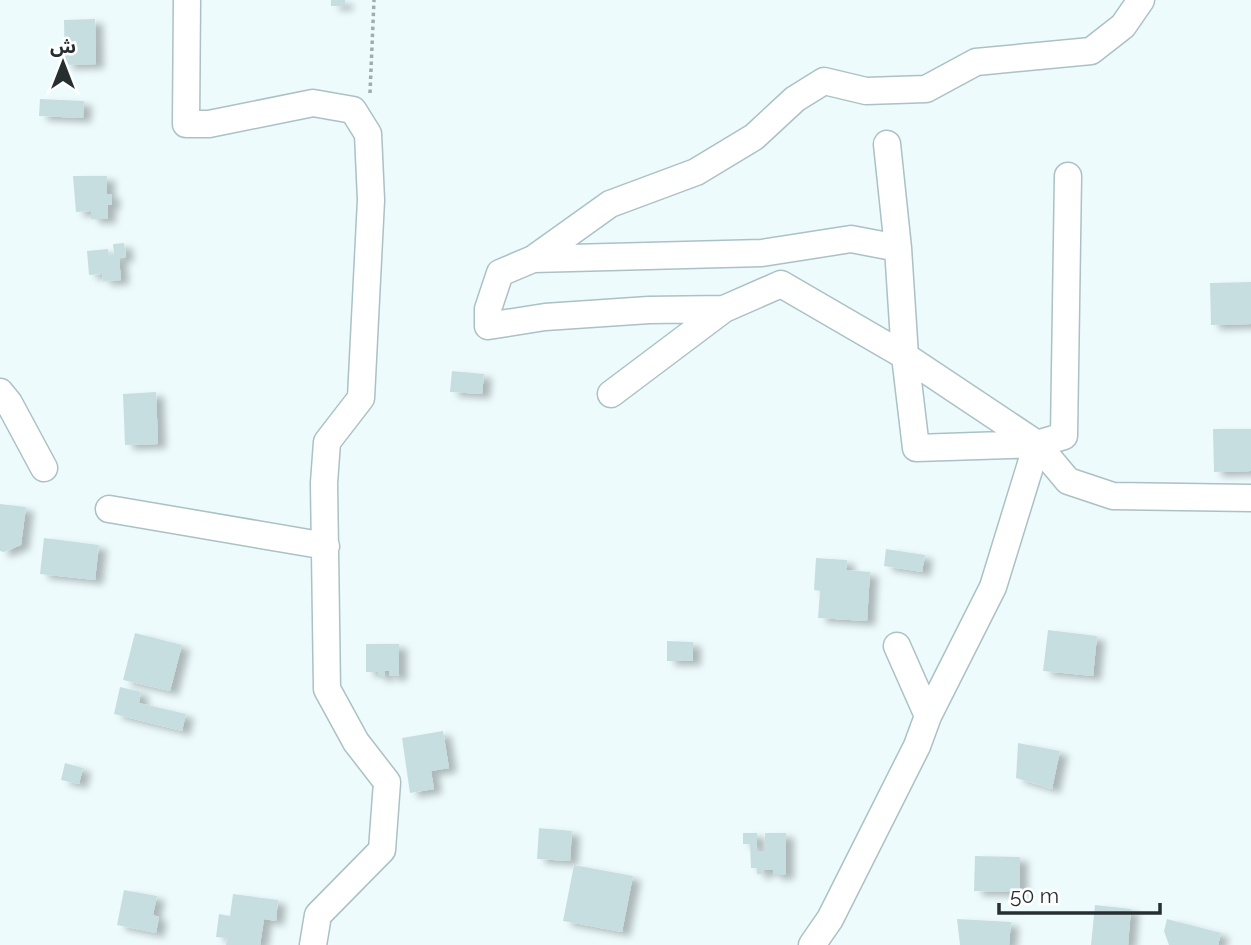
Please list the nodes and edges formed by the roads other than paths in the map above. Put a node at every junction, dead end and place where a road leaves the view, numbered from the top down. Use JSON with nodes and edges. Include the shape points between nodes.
{"nodes":[{"id":1,"x":187,"y":0,"type":"edge"},
{"id":2,"x":1141,"y":0,"type":"edge"},
{"id":3,"x":887,"y":144,"type":"dead end"},
{"id":4,"x":1068,"y":176,"type":"dead end"},
{"id":5,"x":898,"y":248,"type":"junction"},
{"id":6,"x":533,"y":259,"type":"junction"},
{"id":7,"x":724,"y":309,"type":"junction"},
{"id":8,"x":905,"y":356,"type":"junction"},
{"id":9,"x":0,"y":392,"type":"edge"},
{"id":10,"x":611,"y":394,"type":"dead end"},
{"id":11,"x":1037,"y":444,"type":"junction"},
{"id":12,"x":44,"y":468,"type":"dead end"},
{"id":13,"x":1251,"y":498,"type":"edge"},
{"id":14,"x":109,"y":509,"type":"dead end"},
{"id":15,"x":326,"y":546,"type":"junction"},
{"id":16,"x":897,"y":646,"type":"dead end"},
{"id":17,"x":928,"y":716,"type":"junction"},
{"id":18,"x":313,"y":945,"type":"edge"},
{"id":19,"x":812,"y":945,"type":"edge"}],
"edges":[{"from":1,"to":15,"type":"street","via":[[186,124],[209,124],[313,103],[353,110],[368,134],[371,200],[361,398],[327,442]]},
{"from":2,"to":6,"type":"street","via":[[1123,26],[1091,51],[976,62],[926,89],[866,91],[824,81],[795,99],[754,137],[696,172],[610,204]]},
{"from":3,"to":5,"type":"street"},
{"from":4,"to":11,"type":"street","via":[[1063,436]]},
{"from":5,"to":6,"type":"street","via":[[851,239],[762,253]]},
{"from":5,"to":8,"type":"street"},
{"from":6,"to":7,"type":"street","via":[[500,273],[488,309],[488,326],[545,317]]},
{"from":7,"to":8,"type":"street","via":[[781,284]]},
{"from":7,"to":10,"type":"street"},
{"from":8,"to":11,"type":"street"},
{"from":8,"to":11,"type":"street","via":[[916,448]]},
{"from":9,"to":12,"type":"street"},
{"from":11,"to":13,"type":"street","via":[[1068,481],[1113,496]]},
{"from":11,"to":17,"type":"street","via":[[993,587]]},
{"from":14,"to":15,"type":"street"},
{"from":15,"to":18,"type":"street","via":[[327,689],[356,742],[387,782],[382,850],[318,915]]},
{"from":16,"to":17,"type":"street"},
{"from":17,"to":19,"type":"street","via":[[836,907]]}]}
